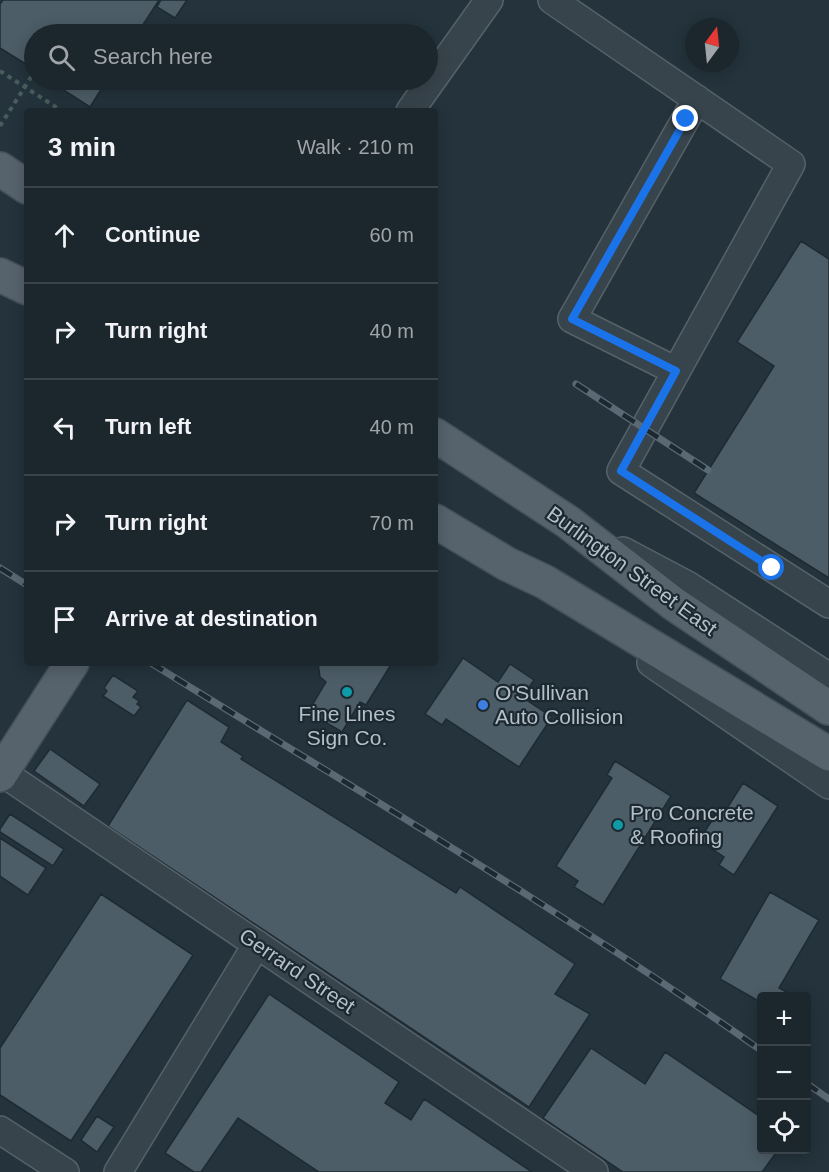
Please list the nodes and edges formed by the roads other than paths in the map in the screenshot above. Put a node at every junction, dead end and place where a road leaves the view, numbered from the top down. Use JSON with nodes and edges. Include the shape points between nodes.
{"nodes":[{"id":1,"x":489,"y":0,"type":"edge"},
{"id":2,"x":552,"y":0,"type":"edge"},
{"id":3,"x":438,"y":73,"type":"edge"},
{"id":4,"x":426,"y":90,"type":"edge"},
{"id":5,"x":697,"y":99,"type":"junction"},
{"id":6,"x":412,"y":108,"type":"edge"},
{"id":7,"x":0,"y":169,"type":"edge"},
{"id":8,"x":24,"y":185,"type":"edge"},
{"id":9,"x":0,"y":275,"type":"edge"},
{"id":10,"x":24,"y":287,"type":"edge"},
{"id":11,"x":676,"y":371,"type":"junction"},
{"id":12,"x":438,"y":437,"type":"edge"},
{"id":13,"x":568,"y":522,"type":"junction"},
{"id":14,"x":438,"y":523,"type":"edge"},
{"id":15,"x":507,"y":564,"type":"junction"},
{"id":16,"x":829,"y":604,"type":"edge"},
{"id":17,"x":70,"y":666,"type":"edge"},
{"id":18,"x":829,"y":677,"type":"edge"},
{"id":19,"x":829,"y":708,"type":"edge"},
{"id":20,"x":829,"y":754,"type":"edge"},
{"id":21,"x":1,"y":773,"type":"edge"},
{"id":22,"x":829,"y":785,"type":"edge"},
{"id":23,"x":257,"y":944,"type":"junction"},
{"id":24,"x":0,"y":1130,"type":"edge"},
{"id":25,"x":65,"y":1172,"type":"edge"},
{"id":26,"x":118,"y":1172,"type":"edge"},
{"id":27,"x":594,"y":1172,"type":"edge"}],
"edges":[{"from":1,"to":3,"type":"street"},
{"from":2,"to":5,"type":"street"},
{"from":4,"to":6,"type":"street"},
{"from":5,"to":11,"type":"street","via":[[791,164]]},
{"from":5,"to":11,"type":"street","via":[[572,319]]},
{"from":7,"to":8,"type":"main road"},
{"from":9,"to":10,"type":"main road"},
{"from":11,"to":16,"type":"street","via":[[621,471]]},
{"from":12,"to":13,"type":"main road","name":"Burlington Street East"},
{"from":13,"to":18,"type":"street","via":[[689,586]]},
{"from":13,"to":19,"type":"main road","name":"Burlington Street East","via":[[674,604]]},
{"from":14,"to":15,"type":"main road"},
{"from":15,"to":20,"type":"main road","via":[[544,582]]},
{"from":15,"to":22,"type":"street"},
{"from":17,"to":21,"type":"main road"},
{"from":21,"to":23,"type":"street","name":"Gerrard Street"},
{"from":23,"to":26,"type":"street"},
{"from":23,"to":27,"type":"street","name":"Gerrard Street"},
{"from":24,"to":25,"type":"street"}]}
